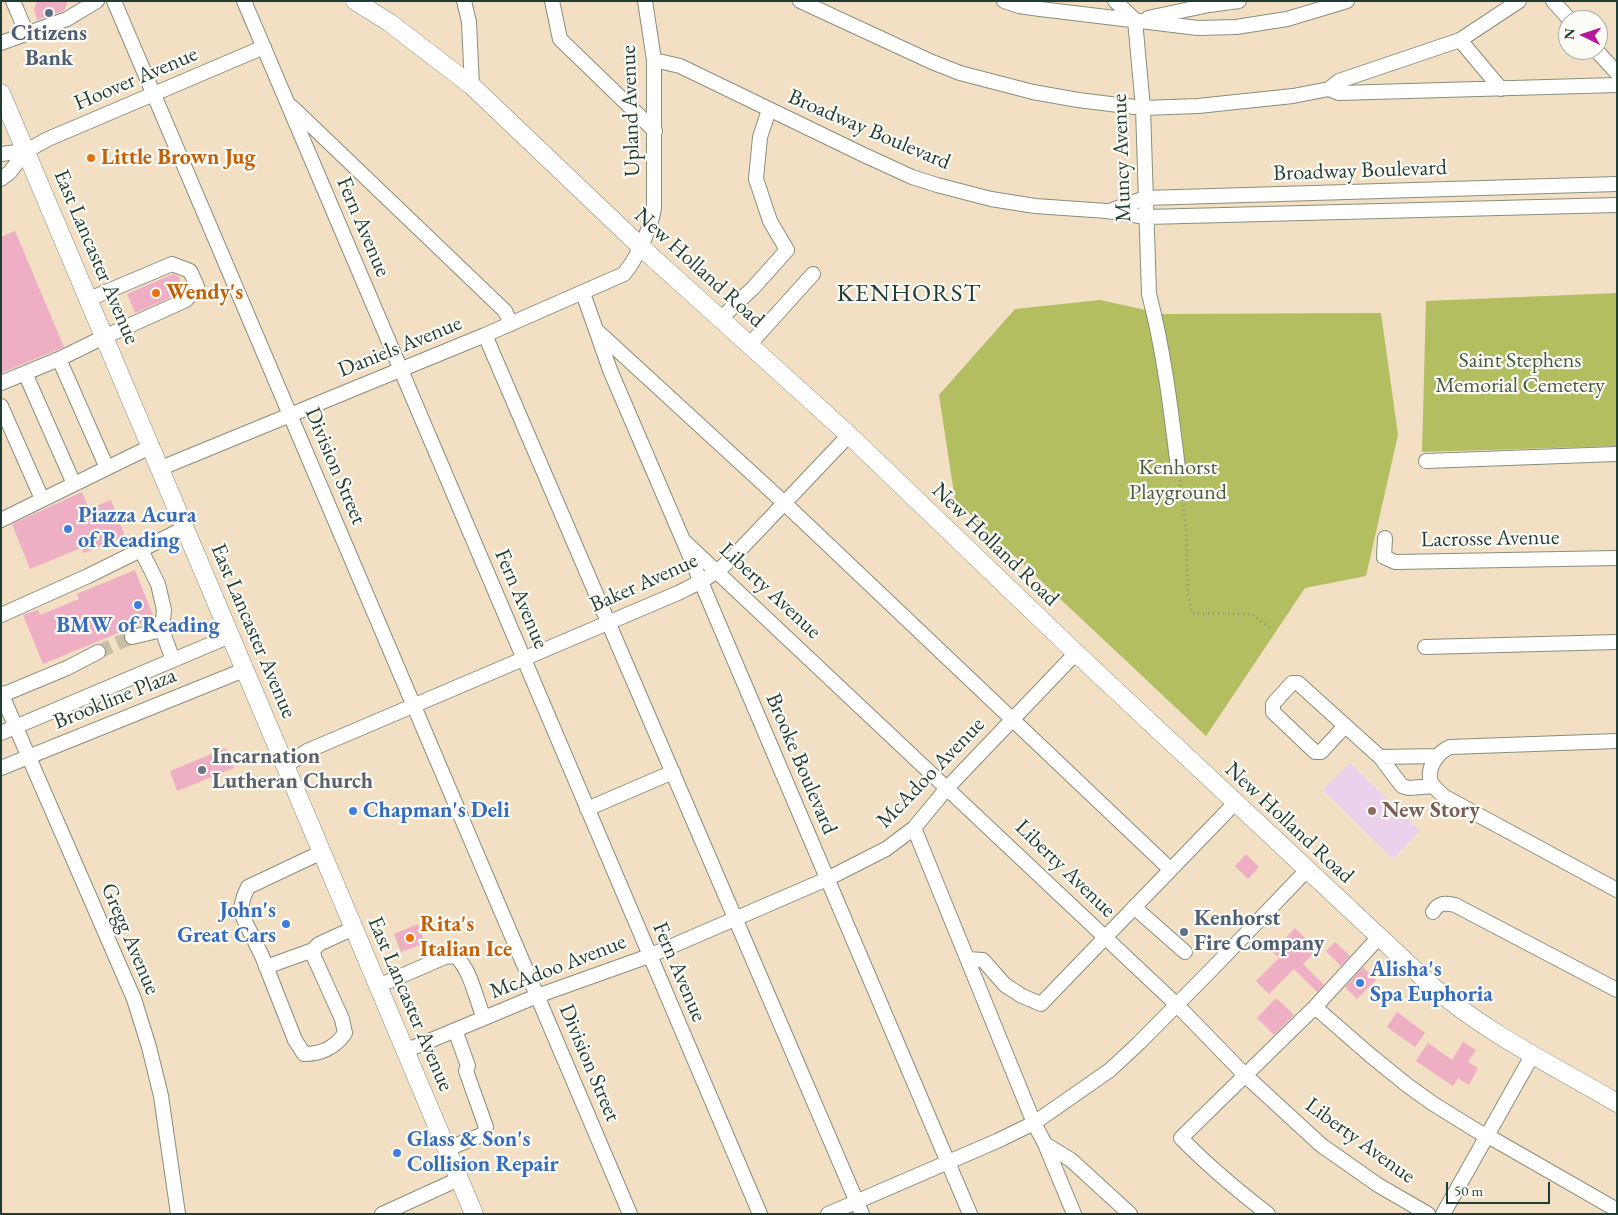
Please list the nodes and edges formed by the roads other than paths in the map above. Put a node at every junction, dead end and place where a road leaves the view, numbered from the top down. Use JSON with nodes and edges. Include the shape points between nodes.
{"nodes":[{"id":1,"x":13,"y":1,"type":"edge"},
{"id":2,"x":114,"y":1,"type":"edge"},
{"id":3,"x":244,"y":1,"type":"edge"},
{"id":4,"x":355,"y":1,"type":"edge"},
{"id":5,"x":464,"y":1,"type":"edge"},
{"id":6,"x":552,"y":1,"type":"edge"},
{"id":7,"x":645,"y":1,"type":"edge"},
{"id":8,"x":800,"y":1,"type":"edge"},
{"id":9,"x":1004,"y":1,"type":"edge"},
{"id":10,"x":1115,"y":1,"type":"edge"},
{"id":11,"x":1239,"y":1,"type":"edge"},
{"id":12,"x":1347,"y":1,"type":"edge"},
{"id":13,"x":1519,"y":1,"type":"edge"},
{"id":14,"x":97,"y":2,"type":"edge"},
{"id":15,"x":1135,"y":20,"type":"junction"},
{"id":16,"x":27,"y":34,"type":"junction"},
{"id":17,"x":1460,"y":40,"type":"junction"},
{"id":18,"x":1,"y":43,"type":"edge"},
{"id":19,"x":264,"y":48,"type":"junction"},
{"id":20,"x":654,"y":60,"type":"junction"},
{"id":21,"x":1605,"y":60,"type":"edge"},
{"id":22,"x":1617,"y":73,"type":"edge"},
{"id":23,"x":1617,"y":84,"type":"edge"},
{"id":24,"x":472,"y":86,"type":"junction"},
{"id":25,"x":1329,"y":89,"type":"junction"},
{"id":26,"x":1501,"y":89,"type":"junction"},
{"id":27,"x":1,"y":93,"type":"edge"},
{"id":28,"x":154,"y":94,"type":"junction"},
{"id":29,"x":288,"y":103,"type":"junction"},
{"id":30,"x":1143,"y":108,"type":"junction"},
{"id":31,"x":769,"y":110,"type":"junction"},
{"id":32,"x":655,"y":131,"type":"junction"},
{"id":33,"x":26,"y":152,"type":"junction"},
{"id":34,"x":1,"y":154,"type":"edge"},
{"id":35,"x":1,"y":179,"type":"edge"},
{"id":36,"x":1617,"y":184,"type":"edge"},
{"id":37,"x":1145,"y":198,"type":"junction"},
{"id":38,"x":1617,"y":204,"type":"edge"},
{"id":39,"x":1106,"y":211,"type":"junction"},
{"id":40,"x":1146,"y":217,"type":"junction"},
{"id":41,"x":641,"y":246,"type":"junction"},
{"id":42,"x":812,"y":274,"type":"dead end"},
{"id":43,"x":583,"y":293,"type":"junction"},
{"id":44,"x":89,"y":298,"type":"junction"},
{"id":45,"x":720,"y":319,"type":"junction"},
{"id":46,"x":512,"y":324,"type":"junction"},
{"id":47,"x":595,"y":329,"type":"junction"},
{"id":48,"x":485,"y":335,"type":"junction"},
{"id":49,"x":104,"y":336,"type":"junction"},
{"id":50,"x":749,"y":345,"type":"junction"},
{"id":51,"x":59,"y":359,"type":"junction"},
{"id":52,"x":400,"y":369,"type":"junction"},
{"id":53,"x":25,"y":372,"type":"junction"},
{"id":54,"x":1,"y":383,"type":"edge"},
{"id":55,"x":1,"y":406,"type":"edge"},
{"id":56,"x":290,"y":415,"type":"junction"},
{"id":57,"x":849,"y":435,"type":"junction"},
{"id":58,"x":152,"y":446,"type":"junction"},
{"id":59,"x":1617,"y":454,"type":"edge"},
{"id":60,"x":1426,"y":460,"type":"dead end"},
{"id":61,"x":106,"y":468,"type":"junction"},
{"id":62,"x":161,"y":468,"type":"junction"},
{"id":63,"x":1178,"y":468,"type":"road end"},
{"id":64,"x":74,"y":484,"type":"junction"},
{"id":65,"x":42,"y":499,"type":"junction"},
{"id":66,"x":783,"y":503,"type":"junction"},
{"id":67,"x":3,"y":515,"type":"edge"},
{"id":68,"x":185,"y":528,"type":"junction"},
{"id":69,"x":1385,"y":538,"type":"dead end"},
{"id":70,"x":683,"y":540,"type":"junction"},
{"id":71,"x":141,"y":550,"type":"junction"},
{"id":72,"x":1617,"y":558,"type":"edge"},
{"id":73,"x":718,"y":572,"type":"junction"},
{"id":74,"x":701,"y":582,"type":"junction"},
{"id":75,"x":1,"y":615,"type":"edge"},
{"id":76,"x":609,"y":622,"type":"junction"},
{"id":77,"x":162,"y":630,"type":"junction"},
{"id":78,"x":230,"y":636,"type":"junction"},
{"id":79,"x":132,"y":637,"type":"tunnel mouth"},
{"id":80,"x":1617,"y":642,"type":"edge"},
{"id":81,"x":1425,"y":647,"type":"dead end"},
{"id":82,"x":98,"y":652,"type":"tunnel mouth"},
{"id":83,"x":1076,"y":653,"type":"junction"},
{"id":84,"x":523,"y":659,"type":"junction"},
{"id":85,"x":173,"y":660,"type":"junction"},
{"id":86,"x":244,"y":670,"type":"junction"},
{"id":87,"x":2,"y":694,"type":"edge"},
{"id":88,"x":414,"y":706,"type":"junction"},
{"id":89,"x":1012,"y":720,"type":"junction"},
{"id":90,"x":1345,"y":726,"type":"junction"},
{"id":91,"x":16,"y":727,"type":"junction"},
{"id":92,"x":1,"y":734,"type":"edge"},
{"id":93,"x":1617,"y":741,"type":"edge"},
{"id":94,"x":29,"y":756,"type":"junction"},
{"id":95,"x":1438,"y":756,"type":"junction"},
{"id":96,"x":1380,"y":758,"type":"junction"},
{"id":97,"x":286,"y":766,"type":"junction"},
{"id":98,"x":1,"y":768,"type":"edge"},
{"id":99,"x":673,"y":772,"type":"junction"},
{"id":100,"x":1434,"y":786,"type":"junction"},
{"id":101,"x":948,"y":787,"type":"junction"},
{"id":102,"x":1235,"y":803,"type":"junction"},
{"id":103,"x":587,"y":809,"type":"junction"},
{"id":104,"x":914,"y":828,"type":"junction"},
{"id":105,"x":322,"y":852,"type":"junction"},
{"id":106,"x":1170,"y":869,"type":"junction"},
{"id":107,"x":1307,"y":870,"type":"junction"},
{"id":108,"x":827,"y":879,"type":"junction"},
{"id":109,"x":1617,"y":890,"type":"edge"},
{"id":110,"x":1134,"y":907,"type":"junction"},
{"id":111,"x":1433,"y":912,"type":"dead end"},
{"id":112,"x":736,"y":918,"type":"junction"},
{"id":113,"x":354,"y":928,"type":"junction"},
{"id":114,"x":1105,"y":937,"type":"junction"},
{"id":115,"x":1379,"y":937,"type":"junction"},
{"id":116,"x":313,"y":950,"type":"junction"},
{"id":117,"x":1185,"y":952,"type":"dead end"},
{"id":118,"x":649,"y":956,"type":"junction"},
{"id":119,"x":968,"y":959,"type":"junction"},
{"id":120,"x":266,"y":967,"type":"junction"},
{"id":121,"x":378,"y":986,"type":"junction"},
{"id":122,"x":1617,"y":990,"type":"edge"},
{"id":123,"x":537,"y":996,"type":"junction"},
{"id":124,"x":1178,"y":1004,"type":"junction"},
{"id":125,"x":1315,"y":1007,"type":"junction"},
{"id":126,"x":484,"y":1018,"type":"junction"},
{"id":127,"x":455,"y":1030,"type":"junction"},
{"id":128,"x":405,"y":1051,"type":"junction"},
{"id":129,"x":1533,"y":1054,"type":"junction"},
{"id":130,"x":1246,"y":1076,"type":"junction"},
{"id":131,"x":1617,"y":1103,"type":"edge"},
{"id":132,"x":1034,"y":1123,"type":"junction"},
{"id":133,"x":1488,"y":1136,"type":"junction"},
{"id":134,"x":1045,"y":1144,"type":"junction"},
{"id":135,"x":447,"y":1149,"type":"junction"},
{"id":136,"x":948,"y":1162,"type":"junction"},
{"id":137,"x":460,"y":1179,"type":"junction"},
{"id":138,"x":859,"y":1208,"type":"edge"},
{"id":139,"x":1617,"y":1210,"type":"edge"},
{"id":140,"x":178,"y":1214,"type":"edge"},
{"id":141,"x":382,"y":1214,"type":"edge"},
{"id":142,"x":474,"y":1214,"type":"edge"},
{"id":143,"x":630,"y":1214,"type":"edge"},
{"id":144,"x":760,"y":1214,"type":"edge"},
{"id":145,"x":828,"y":1214,"type":"edge"},
{"id":146,"x":970,"y":1214,"type":"edge"},
{"id":147,"x":1074,"y":1214,"type":"edge"},
{"id":148,"x":1130,"y":1214,"type":"edge"},
{"id":149,"x":1268,"y":1214,"type":"edge"},
{"id":150,"x":1428,"y":1214,"type":"edge"},
{"id":151,"x":1443,"y":1214,"type":"edge"}],
"edges":[{"from":1,"to":16,"type":"street"},
{"from":2,"to":28,"type":"street"},
{"from":3,"to":19,"type":"street","name":"Fern Avenue"},
{"from":4,"to":24,"type":"main road","name":"New Holland Road","via":[[390,23]]},
{"from":5,"to":24,"type":"street","via":[[469,22]]},
{"from":6,"to":32,"type":"street","via":[[560,40]]},
{"from":7,"to":20,"type":"street","name":"Upland Avenue"},
{"from":8,"to":30,"type":"street","via":[[932,62],[977,78],[1033,92]]},
{"from":9,"to":15,"type":"street","via":[[1040,10]]},
{"from":10,"to":15,"type":"street"},
{"from":11,"to":15,"type":"street"},
{"from":12,"to":15,"type":"street","via":[[1287,19],[1236,27],[1198,28]]},
{"from":13,"to":17,"type":"street"},
{"from":14,"to":16,"type":"street","via":[[67,19]]},
{"from":15,"to":30,"type":"street","name":"Muncy Avenue"},
{"from":16,"to":18,"type":"street"},
{"from":17,"to":25,"type":"street","via":[[1338,81]]},
{"from":17,"to":26,"type":"street"},
{"from":19,"to":28,"type":"street","name":"Hoover Avenue"},
{"from":19,"to":29,"type":"street","name":"Fern Avenue"},
{"from":20,"to":31,"type":"street","name":"Broadway Boulevard","via":[[680,66]]},
{"from":20,"to":32,"type":"street","name":"Upland Avenue"},
{"from":21,"to":22,"type":"street"},
{"from":23,"to":26,"type":"street"},
{"from":24,"to":41,"type":"main road","name":"New Holland Road"},
{"from":25,"to":26,"type":"street","via":[[1339,93]]},
{"from":25,"to":30,"type":"street","via":[[1226,103]]},
{"from":27,"to":33,"type":"main road","name":"East Lancaster Avenue"},
{"from":28,"to":33,"type":"street","name":"Hoover Avenue","via":[[48,139]]},
{"from":28,"to":56,"type":"street","name":"Division Street"},
{"from":29,"to":46,"type":"street","via":[[505,311]]},
{"from":29,"to":52,"type":"street","name":"Fern Avenue"},
{"from":30,"to":37,"type":"street","name":"Muncy Avenue"},
{"from":31,"to":39,"type":"street","name":"Broadway Boulevard","via":[[890,167],[937,185],[1035,206]]},
{"from":31,"to":45,"type":"street","via":[[760,137],[756,179],[770,221],[787,250]]},
{"from":32,"to":41,"type":"street","name":"Upland Avenue","via":[[654,208]]},
{"from":33,"to":34,"type":"street"},
{"from":33,"to":35,"type":"street"},
{"from":33,"to":44,"type":"main road","name":"East Lancaster Avenue"},
{"from":36,"to":37,"type":"street","name":"Broadway Boulevard"},
{"from":37,"to":39,"type":"street","name":"Broadway Boulevard"},
{"from":37,"to":40,"type":"street","name":"Muncy Avenue"},
{"from":38,"to":40,"type":"street","name":"Broadway Boulevard"},
{"from":39,"to":40,"type":"street","name":"Broadway Boulevard"},
{"from":40,"to":63,"type":"street","name":"Muncy Avenue","via":[[1149,294],[1156,318]]},
{"from":41,"to":43,"type":"street","name":"Daniels Avenue","via":[[624,274]]},
{"from":41,"to":45,"type":"main road","name":"New Holland Road"},
{"from":42,"to":50,"type":"street"},
{"from":43,"to":46,"type":"street","name":"Daniels Avenue"},
{"from":43,"to":47,"type":"street","name":"Brooke Boulevard"},
{"from":44,"to":49,"type":"main road","name":"East Lancaster Avenue"},
{"from":44,"to":49,"type":"street","via":[[172,264],[190,271],[197,286],[186,300]]},
{"from":45,"to":50,"type":"main road","name":"New Holland Road"},
{"from":46,"to":48,"type":"street","name":"Daniels Avenue"},
{"from":47,"to":66,"type":"street","name":"Brooke Boulevard"},
{"from":47,"to":70,"type":"street","name":"Brooke Boulevard"},
{"from":48,"to":52,"type":"street","name":"Daniels Avenue"},
{"from":48,"to":76,"type":"street"},
{"from":49,"to":51,"type":"street"},
{"from":49,"to":58,"type":"main road","name":"East Lancaster Avenue"},
{"from":50,"to":57,"type":"main road","name":"New Holland Road"},
{"from":51,"to":53,"type":"street"},
{"from":51,"to":61,"type":"street"},
{"from":52,"to":56,"type":"street","name":"Daniels Avenue"},
{"from":52,"to":84,"type":"street","name":"Fern Avenue"},
{"from":53,"to":54,"type":"street"},
{"from":53,"to":64,"type":"street"},
{"from":55,"to":65,"type":"street"},
{"from":56,"to":62,"type":"street","name":"Daniels Avenue"},
{"from":56,"to":88,"type":"street","name":"Division Street"},
{"from":57,"to":66,"type":"street","name":"Baker Avenue"},
{"from":57,"to":83,"type":"main road","name":"New Holland Road"},
{"from":58,"to":61,"type":"street"},
{"from":58,"to":62,"type":"main road","name":"East Lancaster Avenue"},
{"from":59,"to":60,"type":"street"},
{"from":61,"to":64,"type":"street"},
{"from":62,"to":68,"type":"main road","name":"East Lancaster Avenue"},
{"from":64,"to":65,"type":"street"},
{"from":65,"to":67,"type":"street"},
{"from":66,"to":73,"type":"street","name":"Baker Avenue"},
{"from":66,"to":89,"type":"street","name":"Brooke Boulevard"},
{"from":68,"to":71,"type":"street"},
{"from":68,"to":78,"type":"main road","name":"East Lancaster Avenue"},
{"from":69,"to":72,"type":"street","name":"Lacrosse Avenue","via":[[1384,557],[1396,562]]},
{"from":70,"to":73,"type":"street","name":"Liberty Avenue"},
{"from":70,"to":74,"type":"street","name":"Brooke Boulevard"},
{"from":71,"to":75,"type":"street"},
{"from":71,"to":77,"type":"street","via":[[158,584],[164,610]]},
{"from":73,"to":74,"type":"street","name":"Baker Avenue"},
{"from":73,"to":101,"type":"street","name":"Liberty Avenue"},
{"from":74,"to":76,"type":"street","name":"Baker Avenue"},
{"from":74,"to":108,"type":"street","name":"Brooke Boulevard"},
{"from":76,"to":84,"type":"street","name":"Baker Avenue"},
{"from":76,"to":99,"type":"street"},
{"from":77,"to":79,"type":"street"},
{"from":77,"to":85,"type":"street"},
{"from":78,"to":85,"type":"street","name":"Brookline Plaza"},
{"from":78,"to":86,"type":"main road","name":"East Lancaster Avenue"},
{"from":80,"to":81,"type":"street"},
{"from":82,"to":87,"type":"street"},
{"from":83,"to":89,"type":"street","name":"McAdoo Avenue"},
{"from":83,"to":102,"type":"main road","name":"New Holland Road"},
{"from":84,"to":88,"type":"street","name":"Baker Avenue"},
{"from":84,"to":103,"type":"street","name":"Fern Avenue"},
{"from":85,"to":91,"type":"street","name":"Brookline Plaza"},
{"from":86,"to":94,"type":"street","name":"Brookline Plaza"},
{"from":86,"to":97,"type":"main road","name":"East Lancaster Avenue"},
{"from":87,"to":91,"type":"street","name":"Gregg Avenue"},
{"from":88,"to":97,"type":"street","name":"Baker Avenue","via":[[307,751]]},
{"from":88,"to":123,"type":"street","name":"Division Street"},
{"from":89,"to":101,"type":"street","name":"McAdoo Avenue"},
{"from":89,"to":106,"type":"street","name":"Brooke Boulevard"},
{"from":90,"to":90,"type":"street","via":[[1298,683],[1292,683],[1273,704],[1273,712],[1315,752],[1321,752]]},
{"from":90,"to":96,"type":"street"},
{"from":91,"to":92,"type":"street","name":"Brookline Plaza"},
{"from":91,"to":94,"type":"street","name":"Gregg Avenue"},
{"from":93,"to":95,"type":"street","via":[[1457,746],[1447,748]]},
{"from":94,"to":98,"type":"street","name":"Brookline Plaza"},
{"from":94,"to":140,"type":"street","name":"Gregg Avenue","via":[[134,1000],[150,1047],[161,1096]]},
{"from":95,"to":96,"type":"street"},
{"from":95,"to":100,"type":"street","via":[[1431,770]]},
{"from":96,"to":100,"type":"street","via":[[1402,786]]},
{"from":97,"to":105,"type":"main road","name":"East Lancaster Avenue"},
{"from":99,"to":103,"type":"street"},
{"from":99,"to":112,"type":"street"},
{"from":100,"to":109,"type":"street","via":[[1444,797]]},
{"from":101,"to":104,"type":"street","name":"McAdoo Avenue"},
{"from":101,"to":114,"type":"street","name":"Liberty Avenue"},
{"from":102,"to":106,"type":"street"},
{"from":102,"to":107,"type":"main road","name":"New Holland Road"},
{"from":103,"to":118,"type":"street","name":"Fern Avenue"},
{"from":104,"to":108,"type":"street","name":"McAdoo Avenue","via":[[879,853]]},
{"from":104,"to":119,"type":"street"},
{"from":105,"to":113,"type":"main road","name":"East Lancaster Avenue"},
{"from":105,"to":120,"type":"street","via":[[248,887],[240,911]]},
{"from":106,"to":110,"type":"street"},
{"from":107,"to":115,"type":"main road","name":"New Holland Road"},
{"from":107,"to":124,"type":"street"},
{"from":108,"to":112,"type":"street","name":"McAdoo Avenue"},
{"from":108,"to":136,"type":"street","name":"Brooke Boulevard"},
{"from":110,"to":114,"type":"street"},
{"from":110,"to":117,"type":"street"},
{"from":111,"to":122,"type":"street","via":[[1442,903],[1455,905]]},
{"from":112,"to":118,"type":"street","name":"McAdoo Avenue"},
{"from":112,"to":138,"type":"street"},
{"from":113,"to":116,"type":"street"},
{"from":113,"to":121,"type":"main road","name":"East Lancaster Avenue"},
{"from":114,"to":119,"type":"street","via":[[1042,1004],[1006,986],[983,960]]},
{"from":114,"to":124,"type":"street","name":"Liberty Avenue"},
{"from":115,"to":125,"type":"street"},
{"from":115,"to":129,"type":"main road","name":"New Holland Road","via":[[1448,1001]]},
{"from":116,"to":120,"type":"street"},
{"from":116,"to":120,"type":"street","via":[[345,1032],[339,1042],[315,1054],[304,1054],[295,1040]]},
{"from":118,"to":123,"type":"street","name":"McAdoo Avenue"},
{"from":118,"to":144,"type":"street","name":"Fern Avenue"},
{"from":119,"to":132,"type":"street"},
{"from":121,"to":126,"type":"street","via":[[456,956],[472,984]]},
{"from":121,"to":128,"type":"main road","name":"East Lancaster Avenue"},
{"from":123,"to":126,"type":"street","name":"McAdoo Avenue"},
{"from":123,"to":143,"type":"street","name":"Division Street"},
{"from":124,"to":130,"type":"street","name":"Liberty Avenue"},
{"from":124,"to":132,"type":"street","via":[[1110,1070]]},
{"from":125,"to":130,"type":"street"},
{"from":125,"to":133,"type":"street","via":[[1432,1104]]},
{"from":126,"to":127,"type":"street","name":"McAdoo Avenue"},
{"from":127,"to":128,"type":"street","name":"McAdoo Avenue"},
{"from":127,"to":135,"type":"street","via":[[486,1131]]},
{"from":128,"to":135,"type":"main road","name":"East Lancaster Avenue"},
{"from":129,"to":131,"type":"main road","name":"New Holland Road"},
{"from":129,"to":133,"type":"street"},
{"from":130,"to":149,"type":"street","via":[[1181,1138]]},
{"from":130,"to":150,"type":"street","name":"Liberty Avenue","via":[[1321,1145],[1378,1185]]},
{"from":132,"to":134,"type":"street"},
{"from":132,"to":136,"type":"street"},
{"from":133,"to":139,"type":"street"},
{"from":133,"to":151,"type":"street"},
{"from":134,"to":147,"type":"street"},
{"from":134,"to":148,"type":"street","via":[[1071,1160]]},
{"from":135,"to":137,"type":"main road","name":"East Lancaster Avenue"},
{"from":136,"to":138,"type":"street"},
{"from":136,"to":146,"type":"street","name":"Brooke Boulevard"},
{"from":137,"to":141,"type":"street"},
{"from":137,"to":142,"type":"main road","name":"East Lancaster Avenue"},
{"from":138,"to":145,"type":"street"}]}
